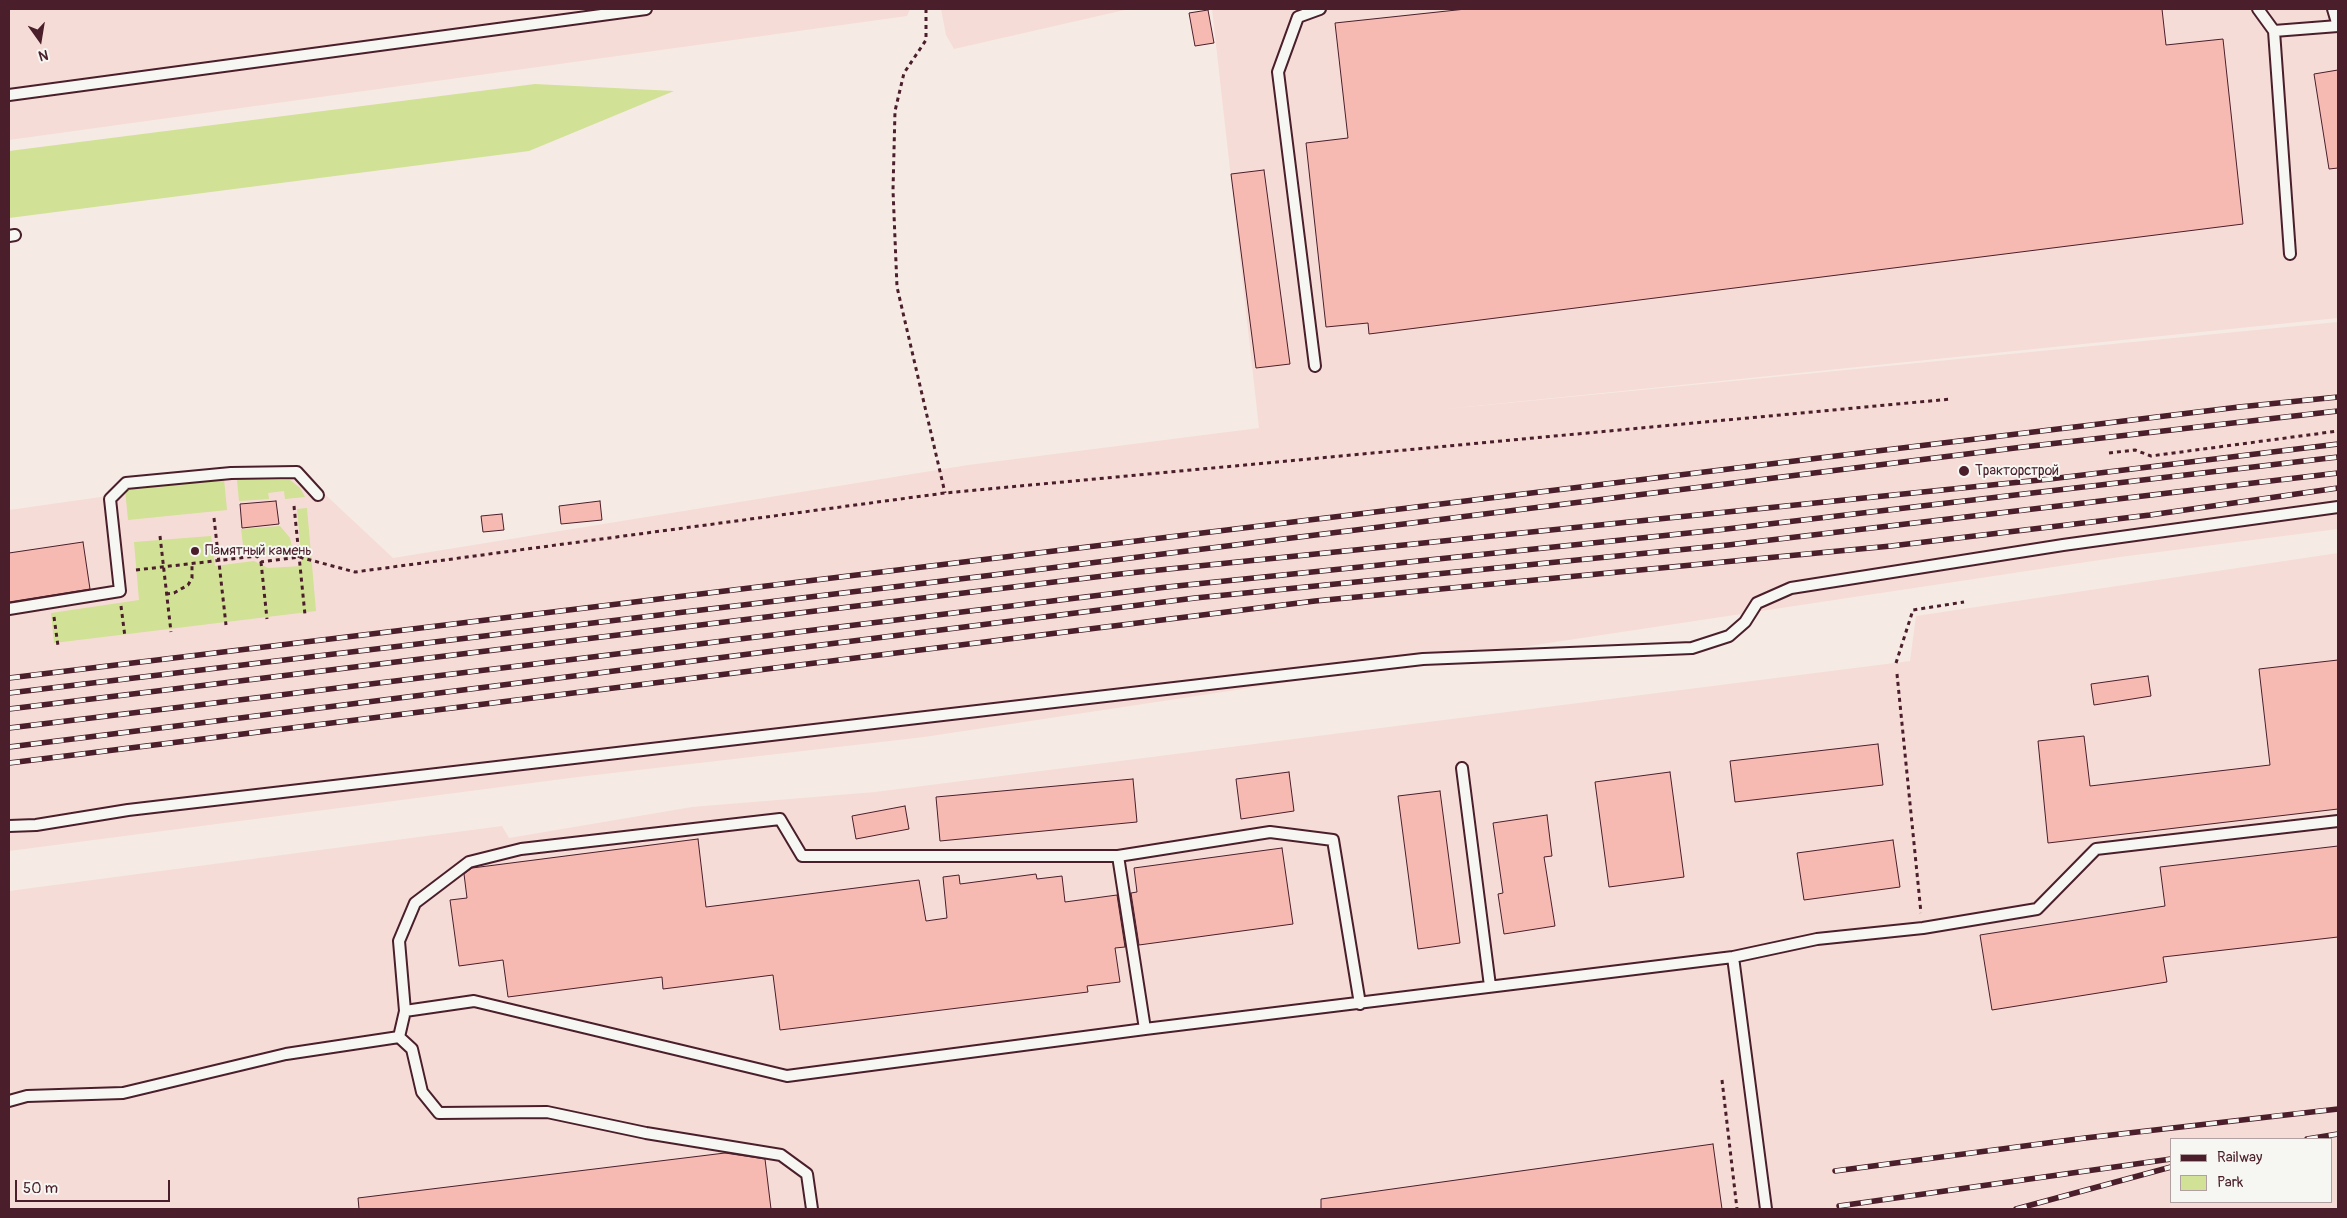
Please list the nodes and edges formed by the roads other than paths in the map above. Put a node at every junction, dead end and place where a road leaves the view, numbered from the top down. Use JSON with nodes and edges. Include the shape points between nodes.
{"nodes":[{"id":1,"x":646,"y":9,"type":"edge"},
{"id":2,"x":1320,"y":9,"type":"edge"},
{"id":3,"x":2258,"y":9,"type":"edge"},
{"id":4,"x":2333,"y":9,"type":"edge"},
{"id":5,"x":2338,"y":26,"type":"edge"},
{"id":6,"x":2274,"y":31,"type":"junction"},
{"id":7,"x":9,"y":95,"type":"edge"},
{"id":8,"x":2290,"y":254,"type":"dead end"},
{"id":9,"x":1315,"y":366,"type":"dead end"},
{"id":10,"x":318,"y":494,"type":"dead end"},
{"id":11,"x":2338,"y":508,"type":"edge"},
{"id":12,"x":9,"y":609,"type":"edge"},
{"id":13,"x":1462,"y":768,"type":"dead end"},
{"id":14,"x":2338,"y":821,"type":"edge"},
{"id":15,"x":9,"y":826,"type":"edge"},
{"id":16,"x":1118,"y":856,"type":"junction"},
{"id":17,"x":1733,"y":957,"type":"junction"},
{"id":18,"x":1490,"y":986,"type":"junction"},
{"id":19,"x":1360,"y":1004,"type":"junction"},
{"id":20,"x":405,"y":1011,"type":"junction"},
{"id":21,"x":1145,"y":1029,"type":"junction"},
{"id":22,"x":399,"y":1037,"type":"junction"},
{"id":23,"x":9,"y":1101,"type":"edge"},
{"id":24,"x":812,"y":1209,"type":"edge"},
{"id":25,"x":1766,"y":1209,"type":"edge"}],
"edges":[{"from":1,"to":7,"type":"lane"},
{"from":2,"to":9,"type":"lane","via":[[1298,17],[1278,72]]},
{"from":3,"to":6,"type":"lane"},
{"from":4,"to":5,"type":"lane"},
{"from":5,"to":6,"type":"lane"},
{"from":6,"to":8,"type":"lane"},
{"from":10,"to":12,"type":"lane","via":[[297,472],[231,473],[126,483],[110,499],[120,591]]},
{"from":11,"to":15,"type":"lane","via":[[2063,545],[1791,588],[1757,603],[1745,622],[1728,636],[1692,648],[1423,659]]},
{"from":13,"to":18,"type":"lane"},
{"from":14,"to":17,"type":"lane","via":[[2096,849],[2037,909],[1923,928],[1817,939]]},
{"from":16,"to":19,"type":"lane","via":[[1270,832],[1333,840]]},
{"from":16,"to":20,"type":"lane","via":[[802,856],[780,818],[521,849],[469,862],[415,902],[400,940]]},
{"from":16,"to":21,"type":"lane"},
{"from":17,"to":18,"type":"lane"},
{"from":17,"to":25,"type":"lane"},
{"from":18,"to":19,"type":"lane"},
{"from":19,"to":21,"type":"lane"},
{"from":20,"to":21,"type":"lane","via":[[474,1001],[787,1076]]},
{"from":20,"to":22,"type":"lane"},
{"from":22,"to":23,"type":"lane","via":[[286,1054],[123,1093],[27,1096]]},
{"from":22,"to":24,"type":"lane","via":[[412,1049],[422,1092],[439,1113],[547,1112],[646,1133],[781,1155],[807,1174]]}]}
